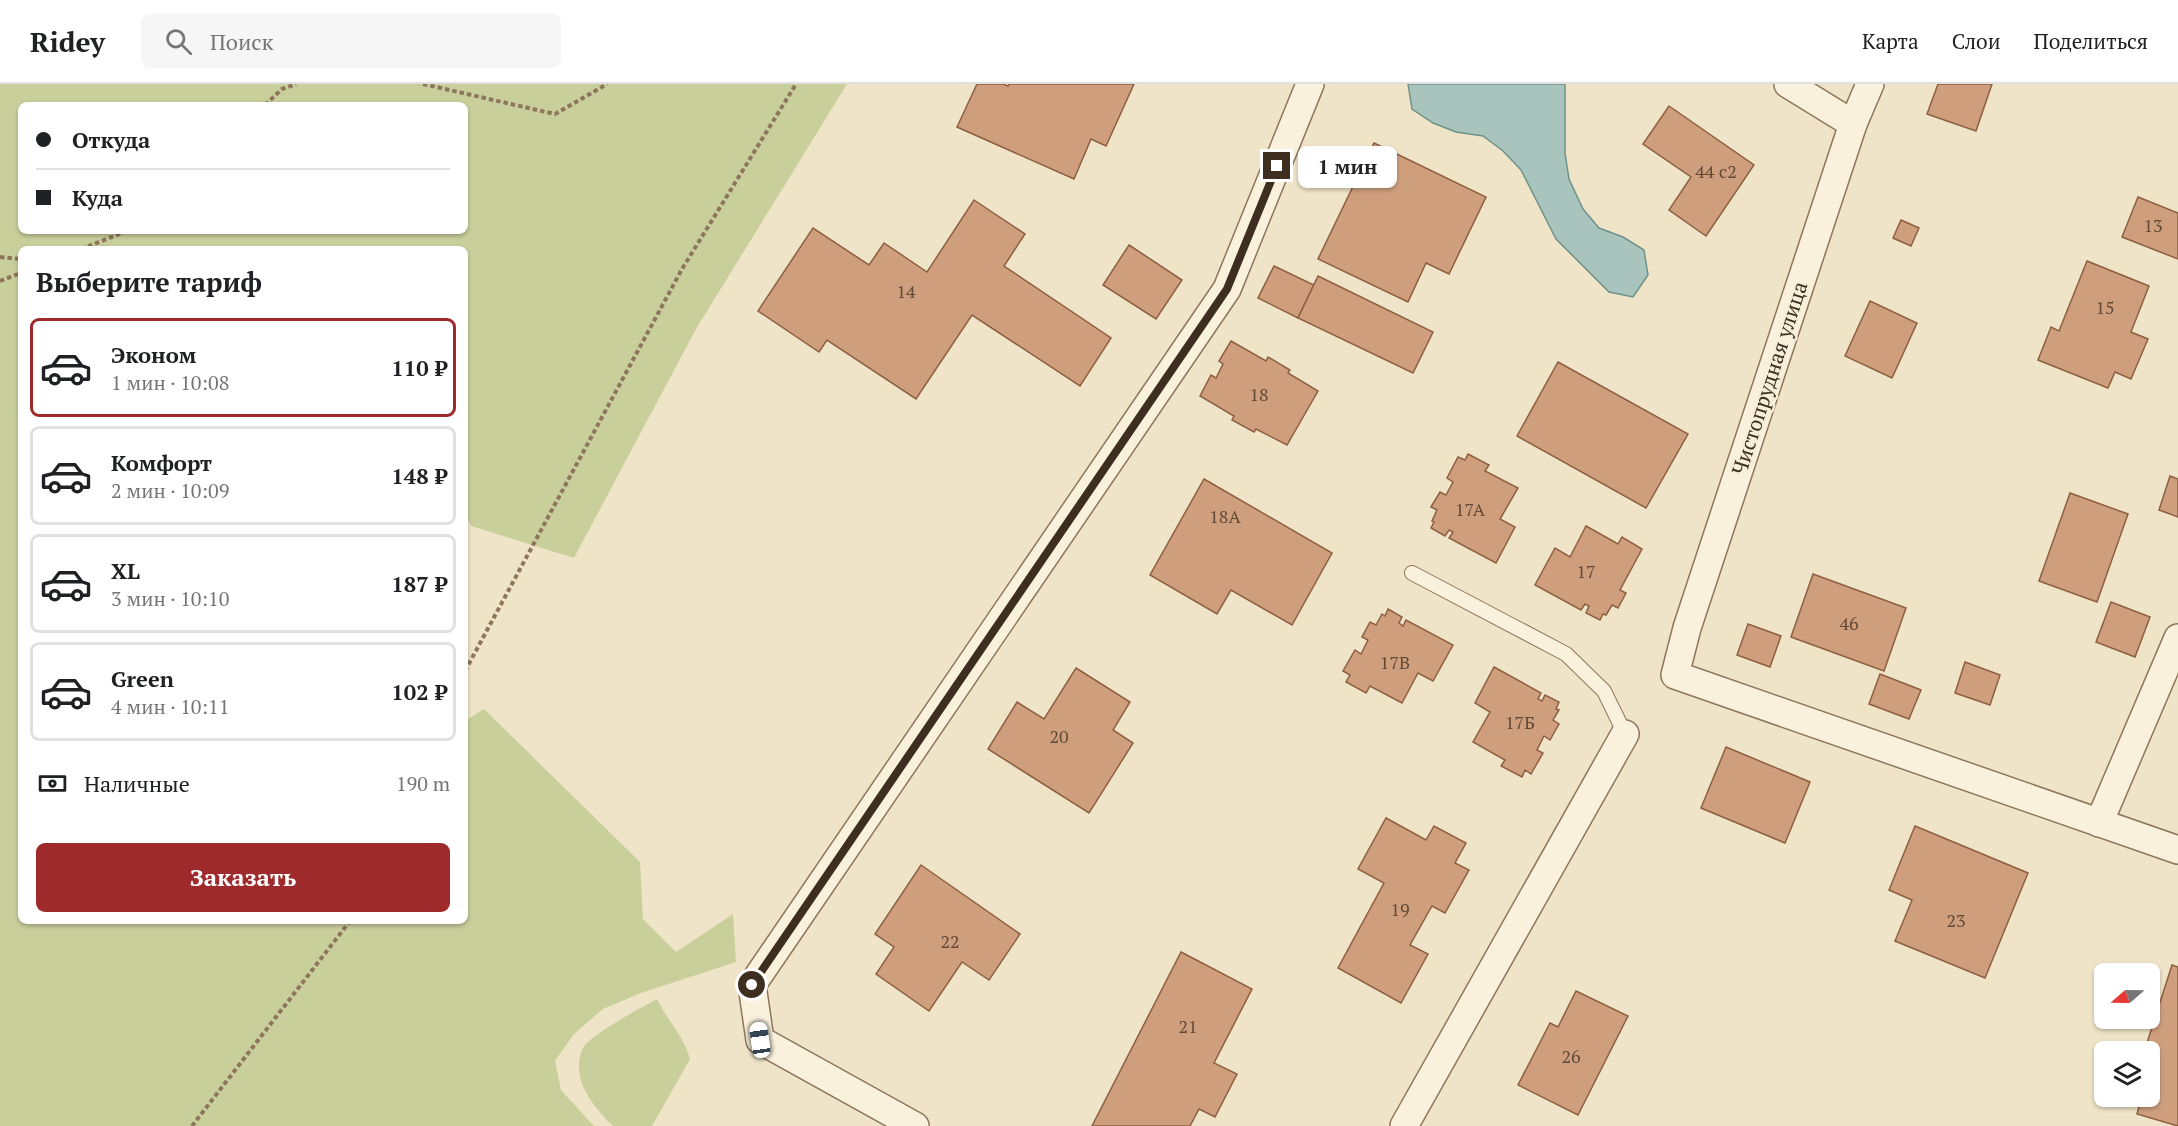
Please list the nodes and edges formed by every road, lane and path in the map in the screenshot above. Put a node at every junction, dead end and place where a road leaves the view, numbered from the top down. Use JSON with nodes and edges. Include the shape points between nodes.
{"nodes":[{"id":1,"x":296,"y":84,"type":"edge"},
{"id":2,"x":423,"y":84,"type":"edge"},
{"id":3,"x":607,"y":84,"type":"edge"},
{"id":4,"x":796,"y":84,"type":"edge"},
{"id":5,"x":1310,"y":84,"type":"edge"},
{"id":6,"x":1788,"y":84,"type":"edge"},
{"id":7,"x":1870,"y":84,"type":"edge"},
{"id":8,"x":268,"y":102,"type":"edge"},
{"id":9,"x":1853,"y":124,"type":"junction"},
{"id":10,"x":119,"y":234,"type":"edge"},
{"id":11,"x":89,"y":246,"type":"edge"},
{"id":12,"x":0,"y":257,"type":"edge"},
{"id":13,"x":18,"y":259,"type":"edge"},
{"id":14,"x":18,"y":274,"type":"edge"},
{"id":15,"x":0,"y":281,"type":"edge"},
{"id":16,"x":1412,"y":573,"type":"dead end"},
{"id":17,"x":2178,"y":638,"type":"edge"},
{"id":18,"x":468,"y":665,"type":"edge"},
{"id":19,"x":1625,"y":734,"type":"joint"},
{"id":20,"x":2099,"y":823,"type":"junction"},
{"id":21,"x":2178,"y":850,"type":"edge"},
{"id":22,"x":348,"y":924,"type":"edge"},
{"id":23,"x":192,"y":1126,"type":"edge"},
{"id":24,"x":915,"y":1126,"type":"edge"},
{"id":25,"x":1404,"y":1126,"type":"edge"}],
"edges":[{"from":1,"to":8,"type":"path","via":[[282,89]]},
{"from":2,"to":3,"type":"path","via":[[555,114]]},
{"from":4,"to":18,"type":"path","via":[[682,269]]},
{"from":5,"to":24,"type":"street","via":[[1227,289],[752,985],[760,1040]]},
{"from":6,"to":9,"type":"street"},
{"from":7,"to":9,"type":"street","name":"Чистопрудная улица"},
{"from":9,"to":20,"type":"street","name":"Чистопрудная улица","via":[[1675,675]]},
{"from":10,"to":11,"type":"path"},
{"from":12,"to":13,"type":"path"},
{"from":14,"to":15,"type":"path"},
{"from":16,"to":19,"type":"lane","via":[[1566,654],[1604,691]]},
{"from":17,"to":20,"type":"street"},
{"from":19,"to":25,"type":"street"},
{"from":20,"to":21,"type":"street"},
{"from":22,"to":23,"type":"path"}]}
